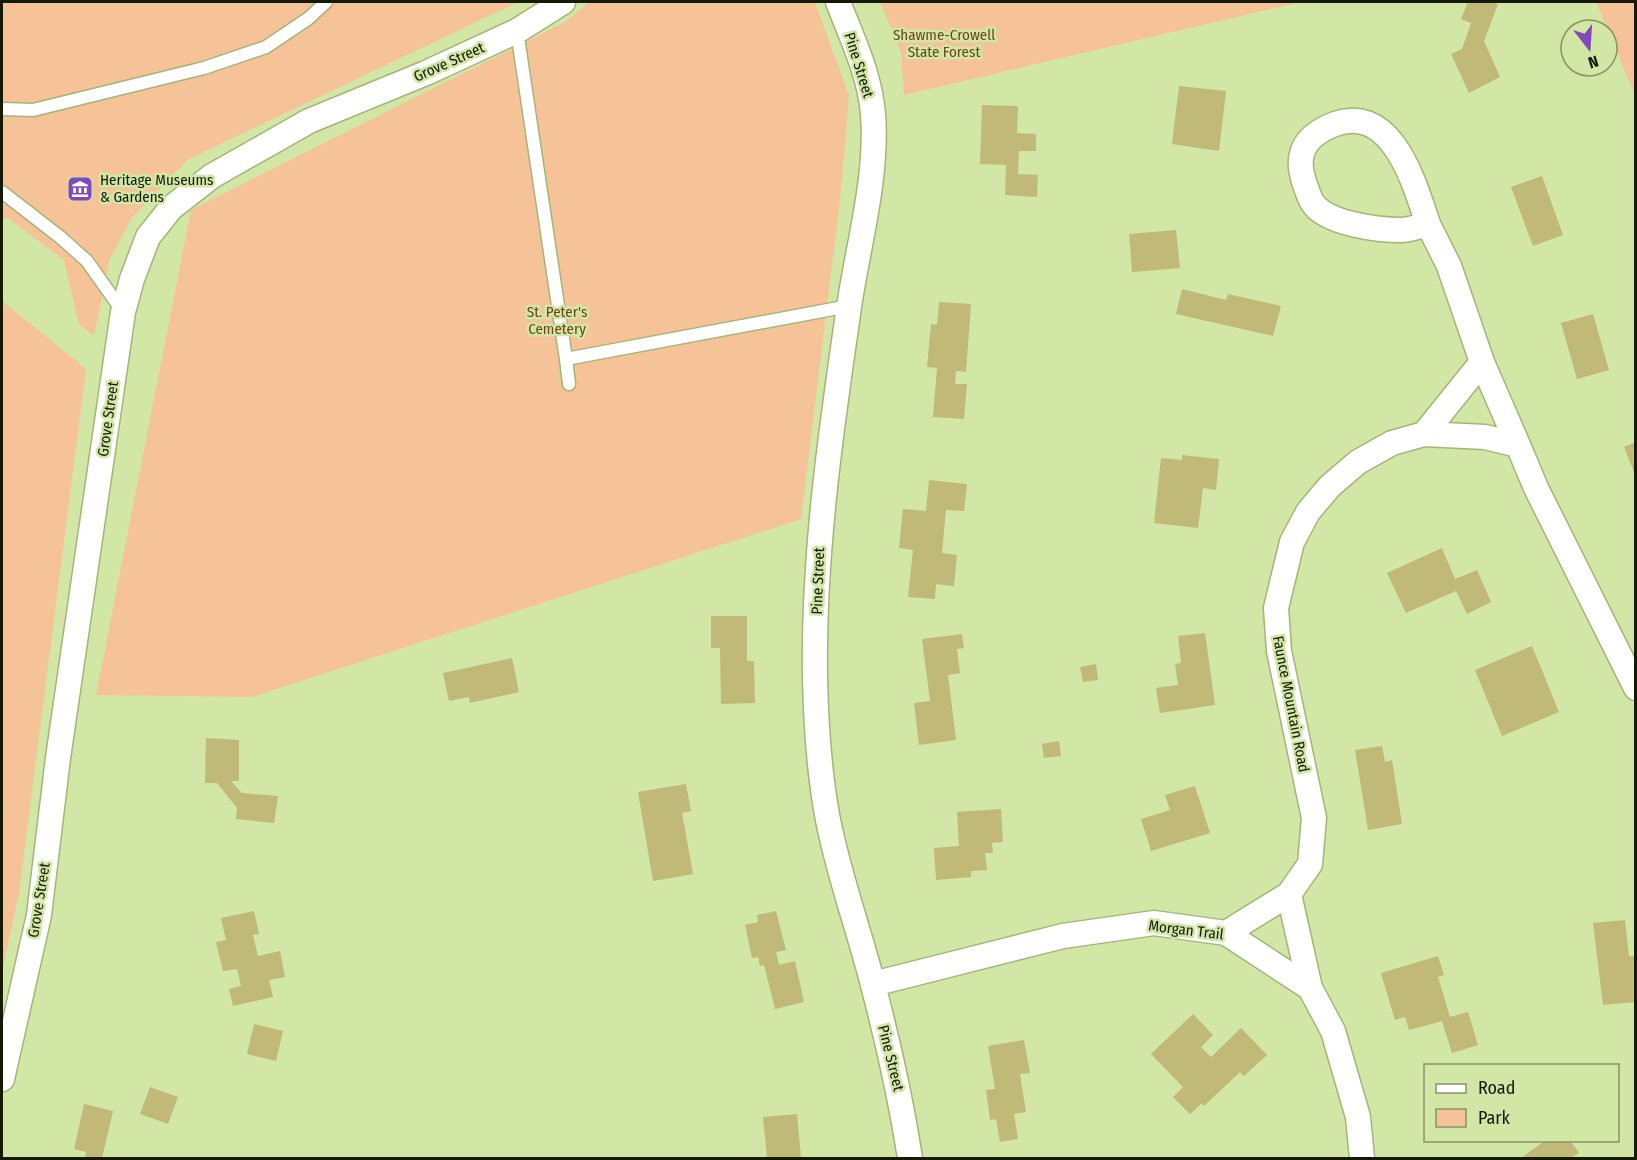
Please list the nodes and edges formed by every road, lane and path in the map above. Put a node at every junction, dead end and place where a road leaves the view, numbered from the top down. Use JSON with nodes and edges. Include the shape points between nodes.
{"nodes":[{"id":1,"x":326,"y":2,"type":"edge"},
{"id":2,"x":563,"y":2,"type":"edge"},
{"id":3,"x":838,"y":2,"type":"edge"},
{"id":4,"x":517,"y":31,"type":"junction"},
{"id":5,"x":2,"y":109,"type":"edge"},
{"id":6,"x":2,"y":192,"type":"edge"},
{"id":7,"x":1428,"y":224,"type":"junction"},
{"id":8,"x":849,"y":306,"type":"junction"},
{"id":9,"x":123,"y":312,"type":"junction"},
{"id":10,"x":566,"y":359,"type":"junction"},
{"id":11,"x":1482,"y":362,"type":"junction"},
{"id":12,"x":569,"y":384,"type":"dead end"},
{"id":13,"x":1424,"y":434,"type":"junction"},
{"id":14,"x":1518,"y":445,"type":"junction"},
{"id":15,"x":1635,"y":688,"type":"edge"},
{"id":16,"x":1289,"y":894,"type":"junction"},
{"id":17,"x":1226,"y":933,"type":"junction"},
{"id":18,"x":873,"y":984,"type":"junction"},
{"id":19,"x":1310,"y":988,"type":"junction"},
{"id":20,"x":2,"y":1079,"type":"edge"},
{"id":21,"x":910,"y":1158,"type":"edge"},
{"id":22,"x":1362,"y":1158,"type":"edge"}],
"edges":[{"from":1,"to":5,"type":"lane","via":[[266,47],[204,68],[33,110]]},
{"from":2,"to":4,"type":"street","name":"Grove Street"},
{"from":3,"to":8,"type":"street","name":"Pine Street","via":[[866,75],[873,113],[873,154]]},
{"from":4,"to":9,"type":"street","name":"Grove Street","via":[[426,74],[309,121],[212,176],[171,207],[148,237]]},
{"from":4,"to":10,"type":"lane"},
{"from":6,"to":9,"type":"lane","via":[[87,261]]},
{"from":7,"to":7,"type":"street","via":[[1403,230],[1361,226],[1323,213],[1313,204],[1305,183],[1302,153],[1317,132],[1341,121],[1358,120],[1375,126],[1401,153]]},
{"from":7,"to":11,"type":"street","via":[[1449,266]]},
{"from":8,"to":10,"type":"lane"},
{"from":8,"to":18,"type":"street","name":"Pine Street","via":[[817,566],[815,678],[819,756],[828,819]]},
{"from":9,"to":20,"type":"street","name":"Grove Street","via":[[39,915]]},
{"from":10,"to":12,"type":"lane"},
{"from":11,"to":13,"type":"street"},
{"from":11,"to":14,"type":"street"},
{"from":13,"to":14,"type":"street","name":"Faunce Mountain Road","via":[[1485,437]]},
{"from":13,"to":16,"type":"street","name":"Faunce Mountain Road","via":[[1392,443],[1358,462],[1308,512],[1292,543],[1276,608],[1278,651],[1314,818],[1310,864]]},
{"from":14,"to":15,"type":"street"},
{"from":16,"to":17,"type":"street","name":"Faunce Mountain Road"},
{"from":16,"to":19,"type":"street"},
{"from":17,"to":18,"type":"street","name":"Morgan Trail","via":[[1154,923],[1074,934]]},
{"from":17,"to":19,"type":"street","name":"Morgan Trail"},
{"from":18,"to":21,"type":"street","name":"Pine Street","via":[[902,1101]]},
{"from":19,"to":22,"type":"street","name":"Morgan Trail","via":[[1333,1030],[1358,1117]]}]}
